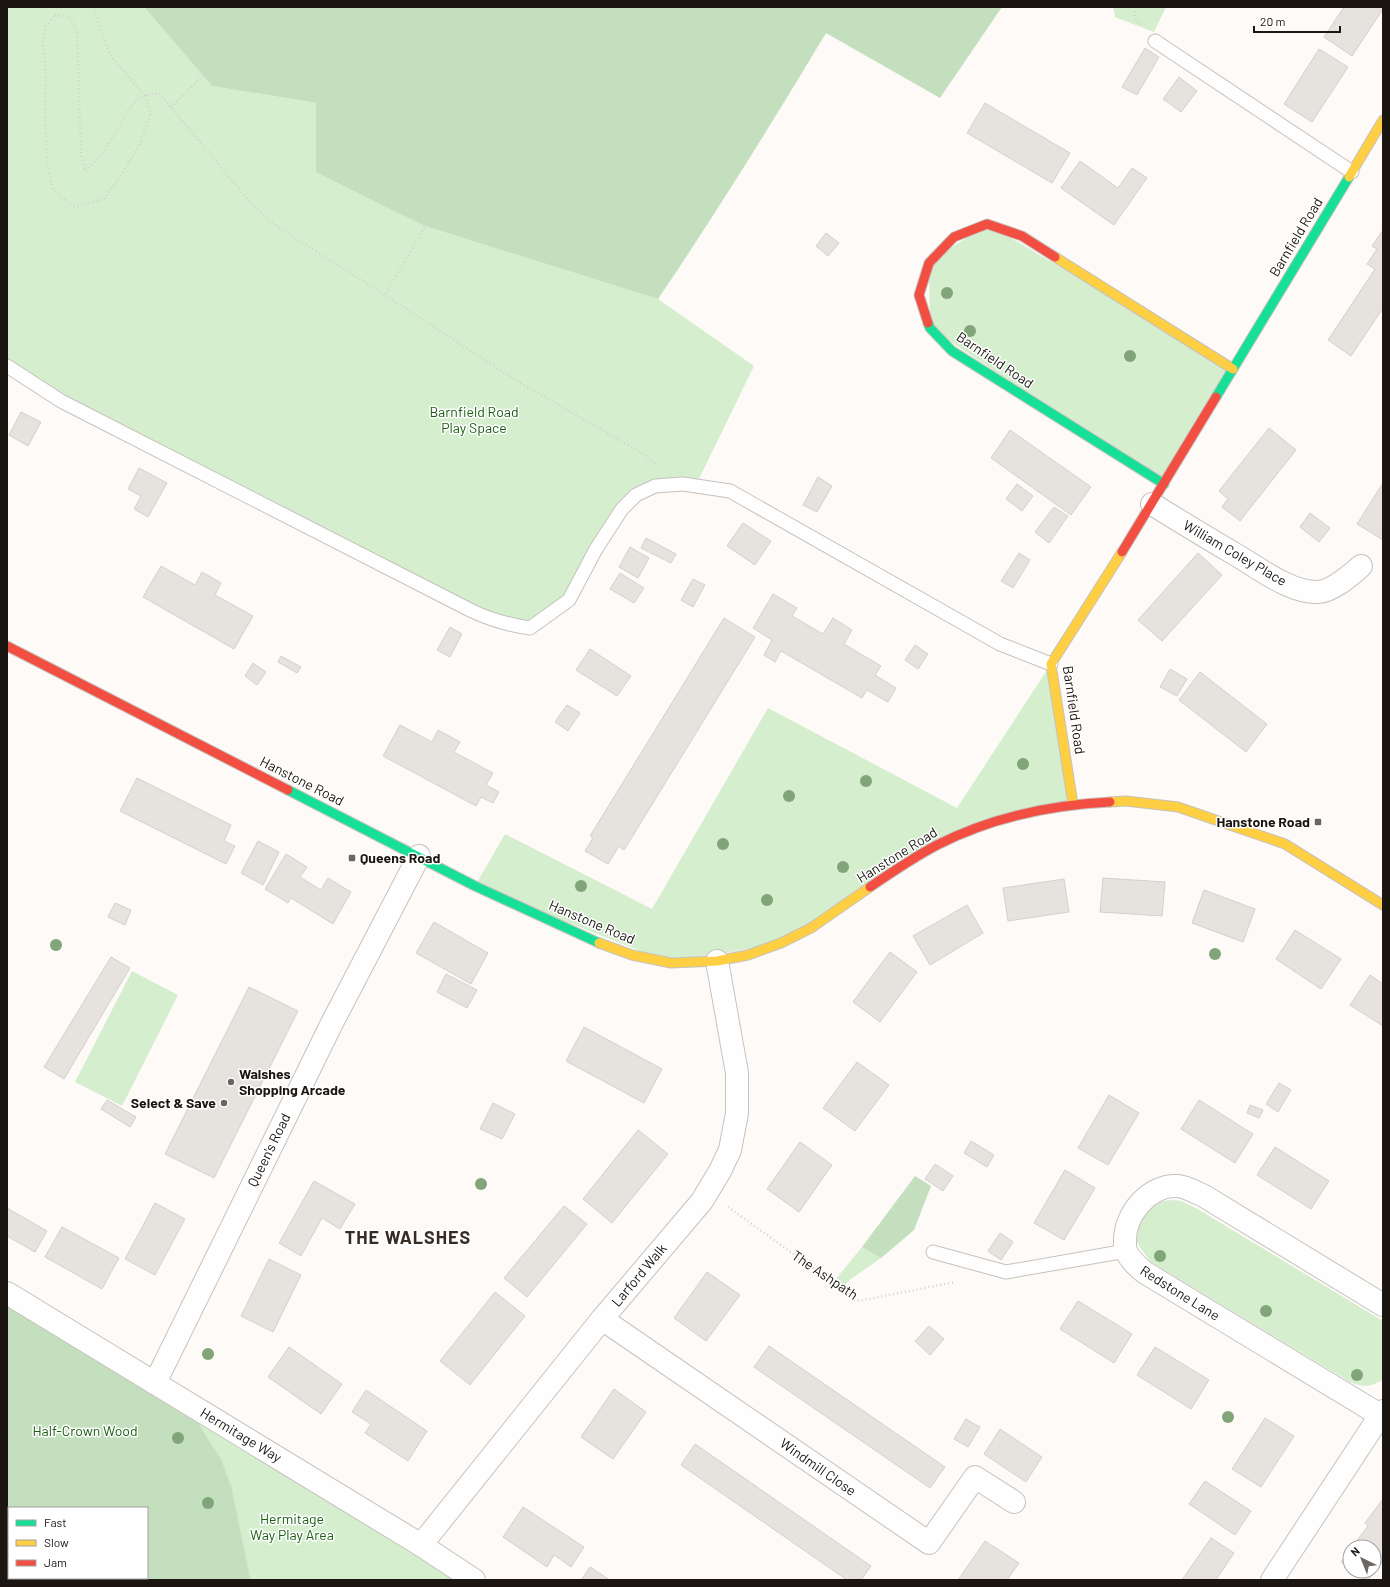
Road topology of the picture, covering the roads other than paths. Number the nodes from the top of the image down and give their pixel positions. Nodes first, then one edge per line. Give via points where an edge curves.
1 (1154, 41) dead end
2 (1383, 120) edge
3 (1352, 172) junction
4 (7, 366) edge
5 (1233, 369) junction
6 (1164, 484) junction
7 (1152, 504) junction
8 (1362, 566) dead end
9 (7, 646) edge
10 (1051, 664) junction
11 (1073, 804) junction
12 (420, 856) junction
13 (1383, 905) edge
14 (717, 961) junction
15 (1126, 1251) junction
16 (933, 1252) dead end
17 (7, 1293) edge
18 (1383, 1306) edge
19 (602, 1319) junction
20 (155, 1383) junction
21 (1382, 1413) edge
22 (1014, 1502) dead end
23 (421, 1545) junction
24 (474, 1580) edge
25 (1272, 1580) edge

1 - 3 lane
2 - 3 street, Barnfield Road
3 - 5 street, Barnfield Road
4 - 10 lane via 61,401 472,611 506,624 530,628 569,600 596,549 622,509 636,495 655,486 683,484 730,492 1000,644
5 - 6 street, Barnfield Road
5 - 6 street, Barnfield Road via 1022,236 987,224 954,237 929,263 919,295 930,328 952,351
6 - 7 street, Barnfield Road
7 - 8 street, William Coley Place via 1296,588 1319,592 1341,583
7 - 10 street, Barnfield Road
9 - 12 street, Hanstone Road
10 - 11 street, Barnfield Road
11 - 13 street, Hanstone Road via 1126,801 1178,807 1286,844
11 - 14 street, Hanstone Road via 1020,814 972,829 902,865 811,928 748,955
12 - 14 street, Hanstone Road via 476,886 594,941 632,955 670,963
12 - 20 street, Queen's Road via 332,1023
14 - 19 street, Larford Walk via 737,1073 737,1114 730,1150 708,1193
15 - 16 lane via 1006,1272
15 - 18 street via 1125,1234 1130,1216 1139,1203 1152,1193 1178,1186 1204,1196
15 - 21 street, Redstone Lane via 1134,1263 1160,1283
17 - 20 street, Hermitage Way
19 - 22 street, Windmill Close via 929,1543 975,1477
19 - 23 street, Larford Walk
20 - 23 street, Hermitage Way
21 - 25 street, Redstone Lane
23 - 24 street, Hermitage Way

